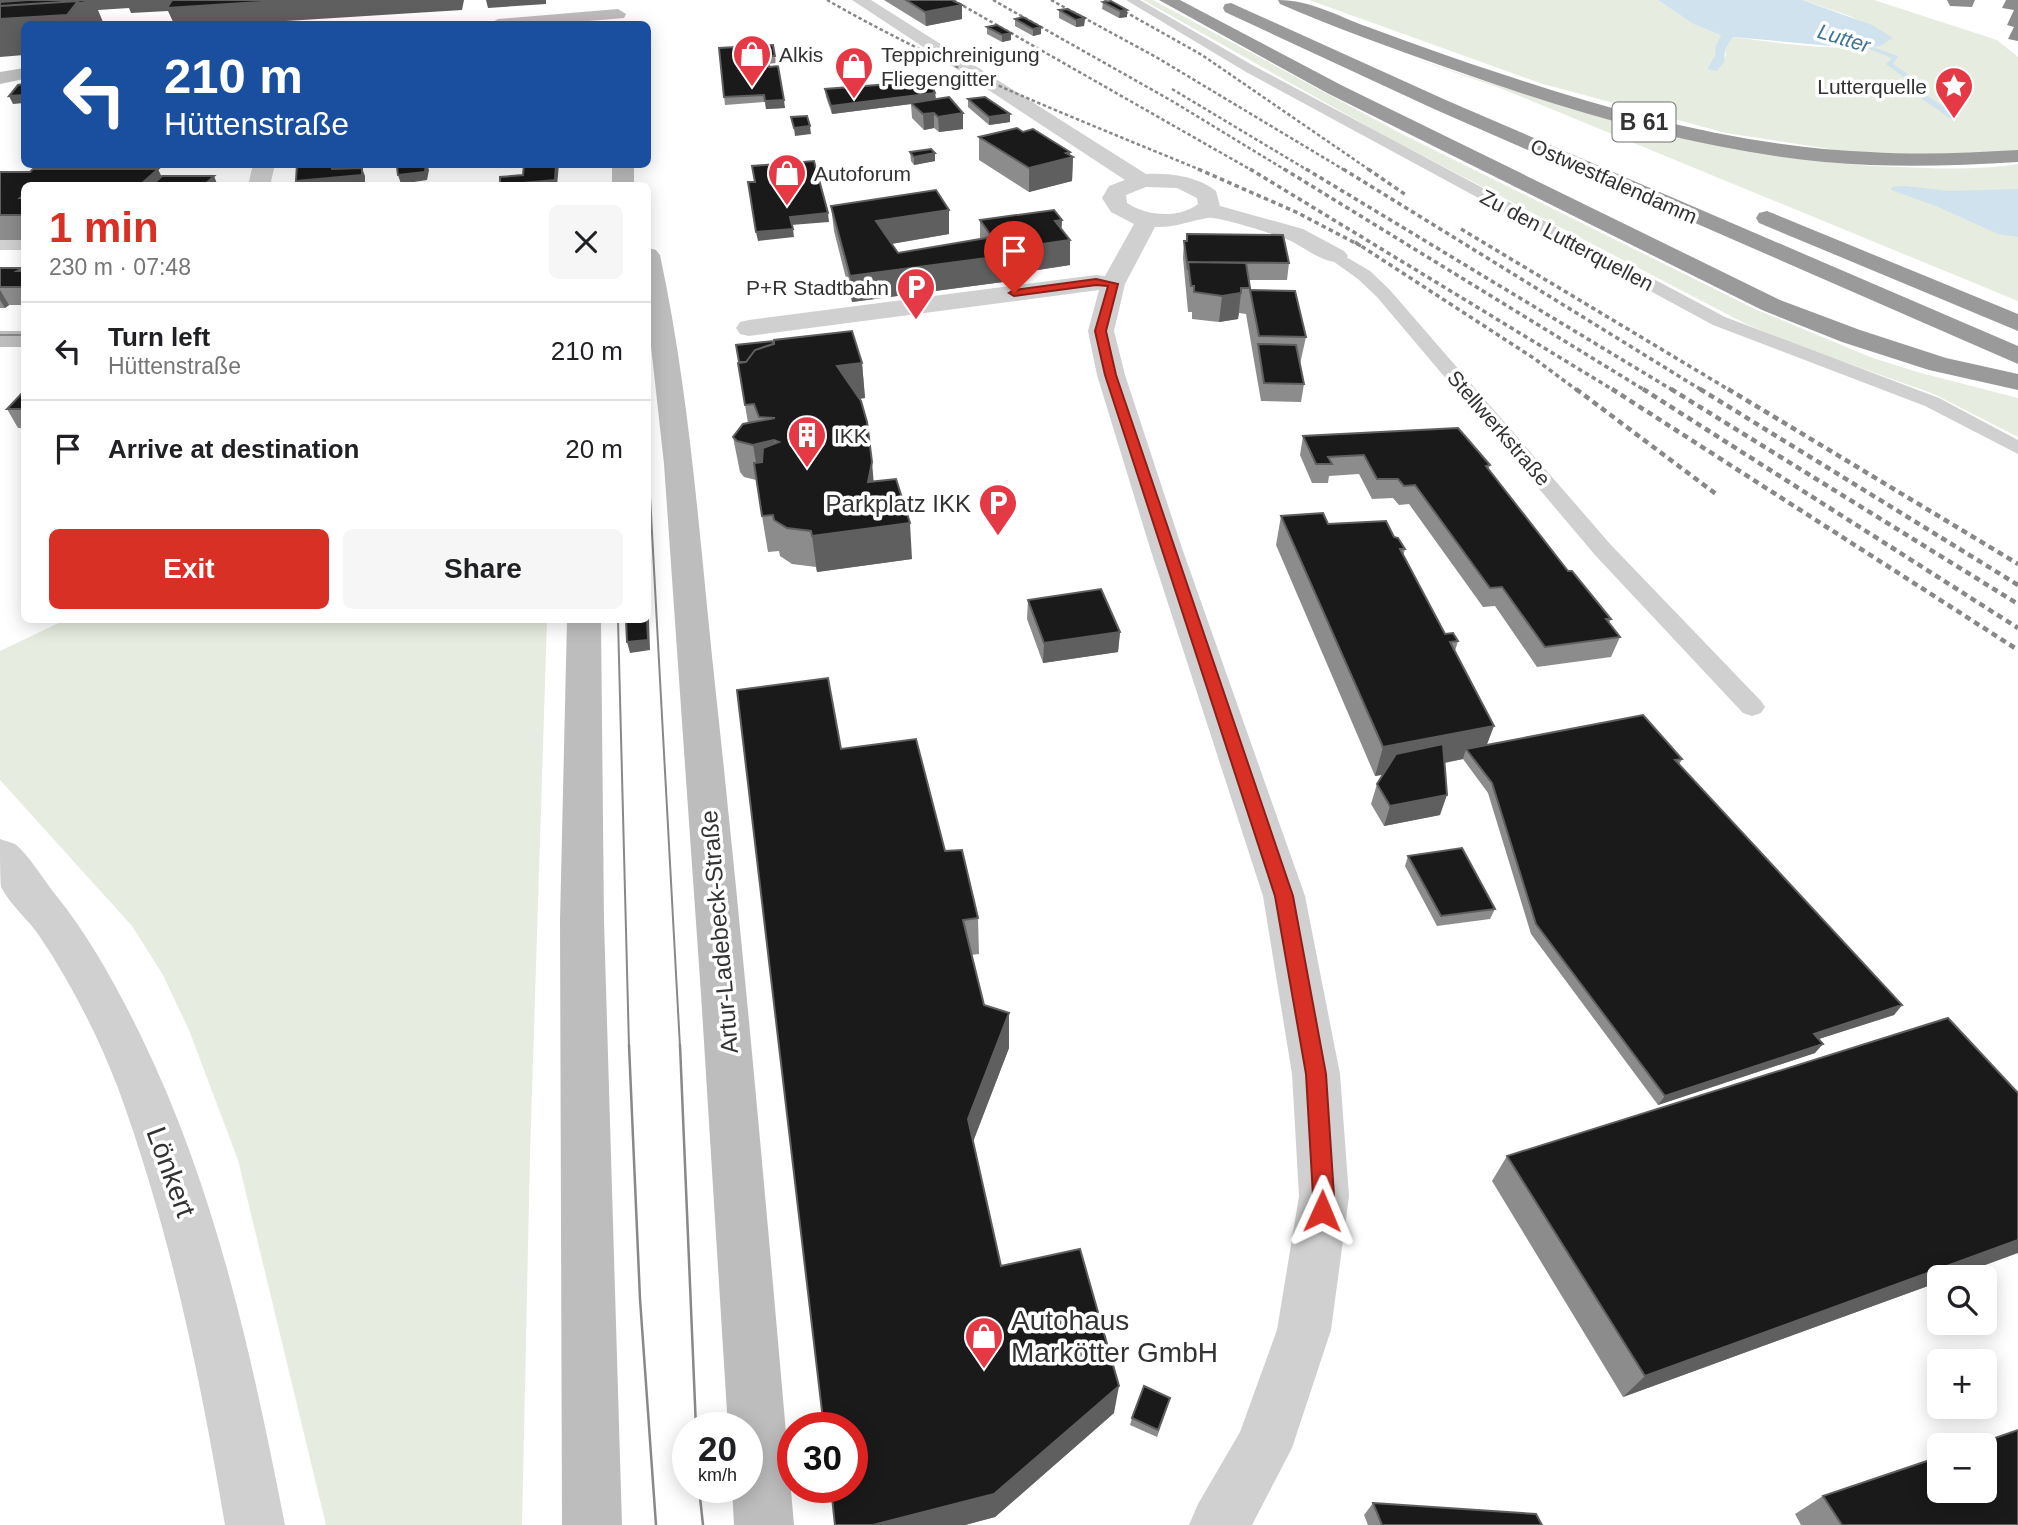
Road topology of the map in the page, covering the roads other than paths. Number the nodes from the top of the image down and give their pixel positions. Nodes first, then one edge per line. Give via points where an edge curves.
1 (860, 0) edge
2 (1132, 0) edge
3 (1167, 0) edge
4 (1213, 0) edge
5 (1260, 0) edge
6 (1286, 0) edge
7 (618, 13) edge
8 (531, 21) edge
9 (21, 74) edge
10 (0, 78) edge
11 (1447, 83) dead end
12 (2018, 156) edge
13 (1142, 181) junction
14 (1206, 209) junction
15 (1751, 212) dead end
16 (1148, 219) junction
17 (0, 245) edge
18 (21, 245) edge
19 (1336, 256) joint
20 (1113, 284) junction
21 (651, 292) edge
22 (2018, 323) edge
23 (750, 328) dead end
24 (0, 339) edge
25 (21, 339) edge
26 (655, 339) edge
27 (2018, 356) edge
28 (2018, 382) edge
29 (2018, 448) edge
30 (584, 623) edge
31 (1752, 707) dead end
32 (0, 855) edge
33 (255, 1525) edge
34 (592, 1525) edge
35 (764, 1525) edge
36 (1219, 1525) edge

1 - 13 street
2 - 29 lane, Zu den Lutterquellen via 1261,75 1719,321 1932,402
3 - 28 highway via 1336,90 1771,305 1877,344
4 - 27 highway, Ostwestfalendamm / B 61 via 1453,110
5 - 11 highway
6 - 12 highway, B 61 via 1548,96 1675,130 1863,160 1970,161
7 - 8 street
9 - 10 street
13 - 14 street via 1193,186 1208,196
13 - 16 street via 1121,188 1113,201 1122,211
14 - 16 street via 1183,219
14 - 19 street, Stellwerkstraße via 1295,234
15 - 22 highway
16 - 20 street
17 - 18 lane
19 - 31 lane, Stellwerkstraße via 1383,293 1604,550
20 - 23 street via 1096,282
20 - 36 street via 1101,331 1111,375 1284,896 1316,1074 1324,1196 1304,1330 1263,1448
21 - 26 street, Artur-Ladebeck-Straße
24 - 25 street
26 - 35 street, Artur-Ladebeck-Straße via 673,418 717,898
30 - 34 street via 582,921
32 - 33 street, Lönkert via 75,957 135,1072 190,1221

